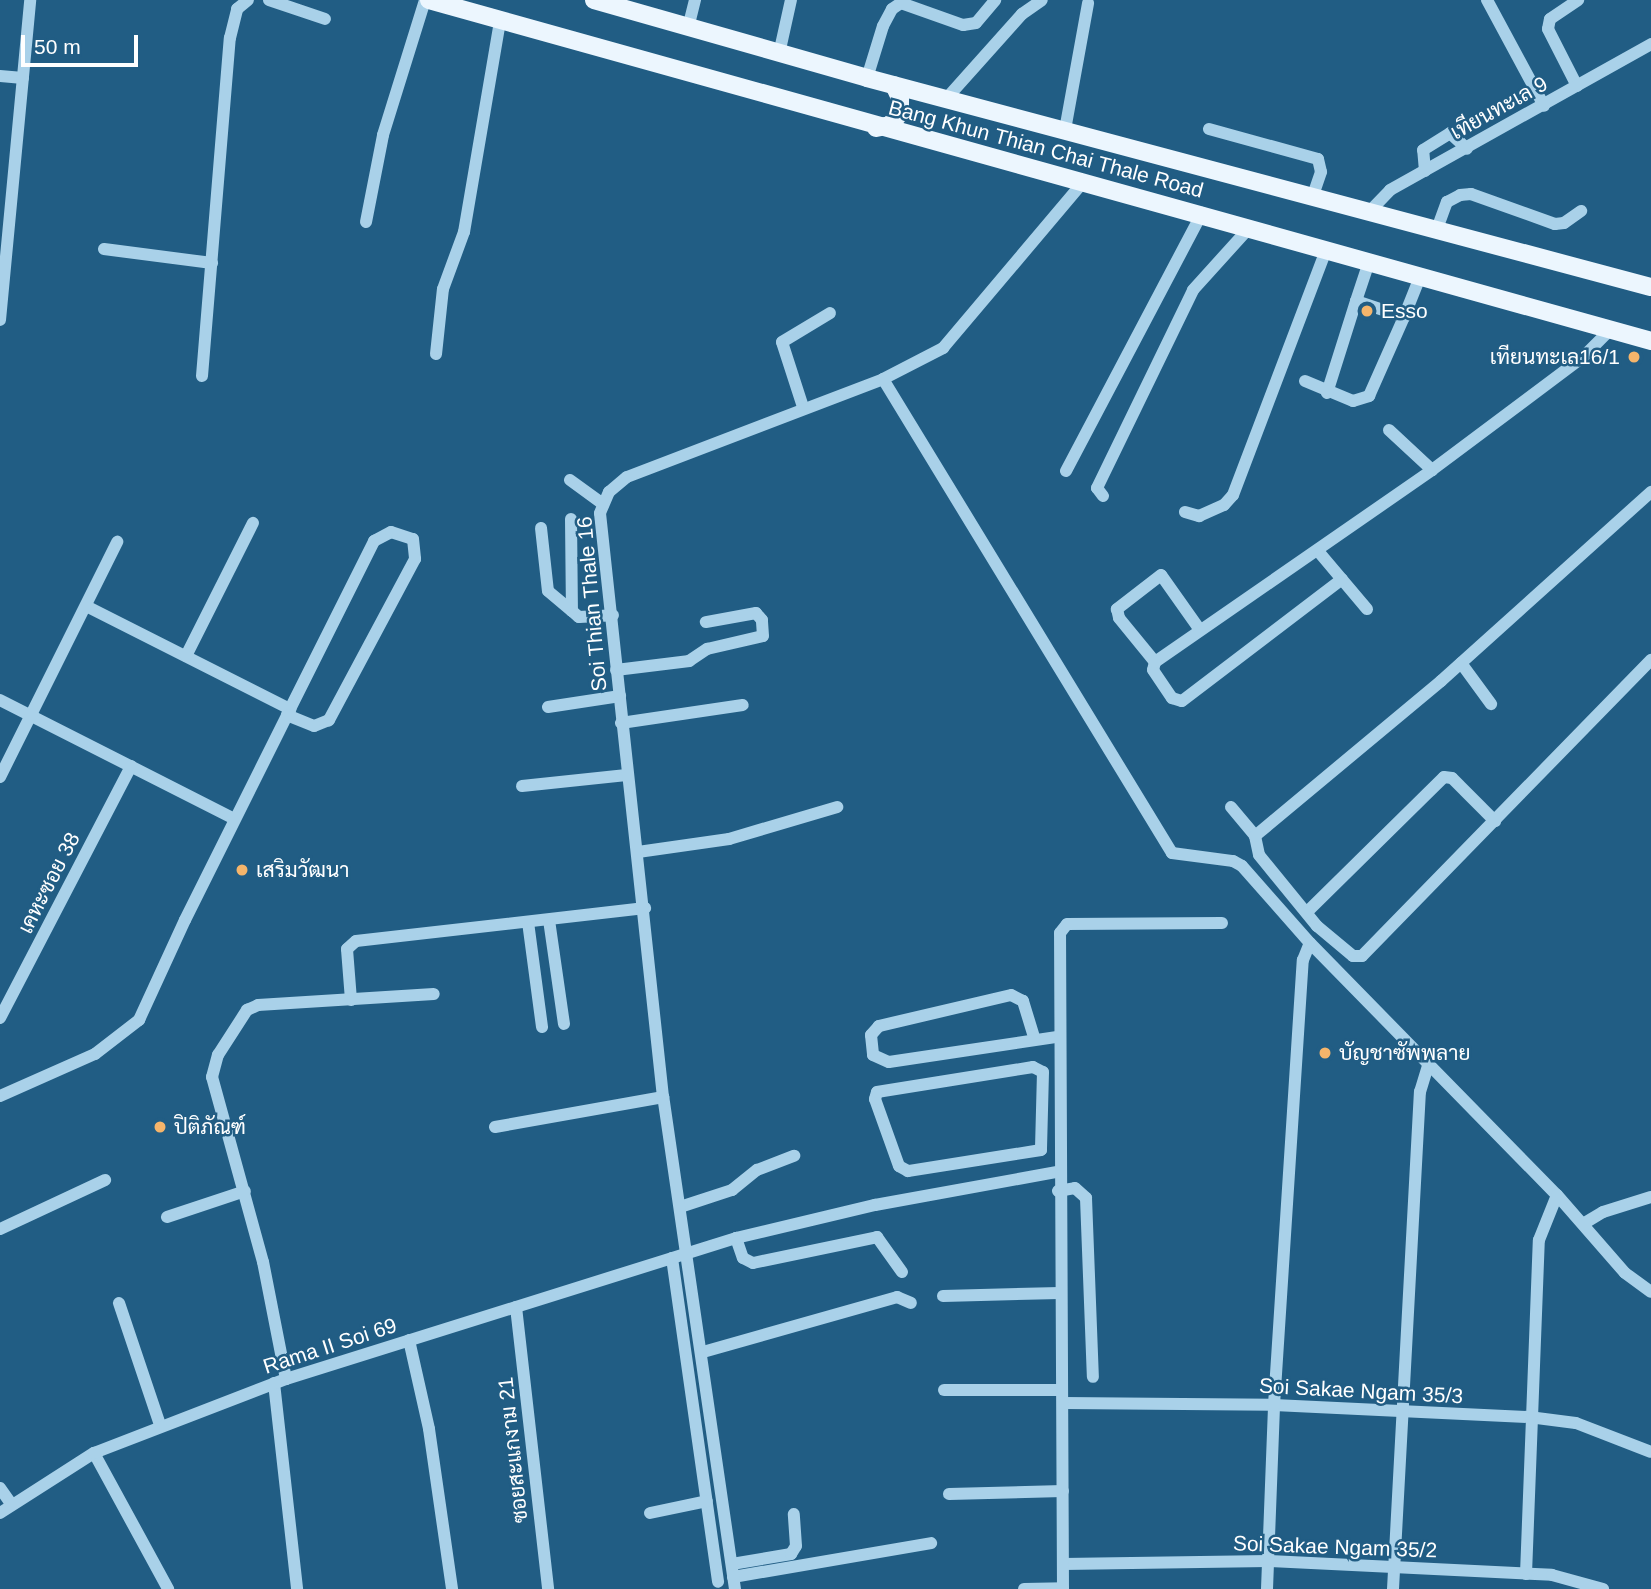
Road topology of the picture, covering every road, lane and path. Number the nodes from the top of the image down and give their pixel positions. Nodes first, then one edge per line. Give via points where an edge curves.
1 (30, 0) edge
2 (246, 0) edge
3 (269, 0) edge
4 (427, 0) edge
5 (594, 0) edge
6 (695, 0) edge
7 (791, 0) edge
8 (995, 0) edge
9 (1042, 0) edge
10 (1487, 0) edge
11 (1578, 0) edge
12 (1088, 3) dead end
13 (620, 4) edge
14 (325, 19) dead end
15 (500, 22) junction
16 (688, 28) junction
17 (1651, 44) edge
18 (779, 54) junction
19 (0, 76) edge
20 (23, 78) junction
21 (867, 78) junction
22 (894, 85) junction
23 (1577, 86) junction
24 (946, 99) junction
25 (1544, 106) junction
26 (876, 128) junction
27 (1209, 129) dead end
28 (1065, 130) junction
29 (1466, 149) junction
30 (1425, 171) junction
31 (1084, 181) junction
32 (1313, 195) junction
33 (1370, 211) junction
34 (1581, 211) dead end
35 (1202, 213) junction
36 (366, 222) dead end
37 (1250, 227) junction
38 (1437, 229) junction
39 (104, 249) dead end
40 (1326, 250) junction
41 (1368, 262) junction
42 (212, 263) junction
43 (1420, 277) junction
44 (1651, 287) edge
45 (1356, 301) junction
46 (830, 313) dead end
47 (1404, 317) junction
48 (0, 320) edge
49 (1610, 330) junction
50 (1651, 341) edge
51 (436, 354) dead end
52 (202, 376) dead end
53 (883, 379) junction
54 (1305, 381) dead end
55 (1327, 393) junction
56 (803, 407) junction
57 (1389, 430) dead end
58 (1433, 470) junction
59 (1066, 471) dead end
60 (570, 480) dead end
61 (1651, 492) edge
62 (1103, 496) dead end
63 (603, 504) junction
64 (1185, 512) dead end
65 (571, 519) dead end
66 (253, 523) dead end
67 (541, 528) dead end
68 (117, 542) dead end
69 (1318, 551) junction
70 (1342, 579) junction
71 (86, 606) junction
72 (1367, 609) dead end
73 (572, 611) junction
74 (613, 615) junction
75 (706, 622) dead end
76 (1200, 630) junction
77 (186, 656) junction
78 (1651, 660) edge
79 (1155, 662) junction
80 (1461, 663) junction
81 (616, 670) junction
82 (620, 695) junction
83 (0, 700) edge
84 (1492, 704) dead end
85 (743, 705) dead end
86 (548, 707) dead end
87 (288, 712) junction
88 (33, 716) junction
89 (621, 723) junction
90 (131, 766) junction
91 (626, 775) junction
92 (0, 777) edge
93 (522, 786) dead end
94 (837, 807) dead end
95 (1231, 807) dead end
96 (235, 819) junction
97 (1495, 821) junction
98 (1255, 836) junction
99 (638, 852) junction
100 (645, 908) junction
101 (1307, 912) junction
102 (549, 920) junction
103 (528, 922) junction
104 (1222, 922) dead end
105 (1310, 943) junction
106 (434, 994) dead end
107 (351, 1000) junction
108 (0, 1018) edge
109 (564, 1024) dead end
110 (542, 1027) dead end
111 (1034, 1037) junction
112 (1057, 1037) junction
113 (1429, 1063) junction
114 (0, 1096) edge
115 (663, 1097) junction
116 (495, 1127) dead end
117 (794, 1156) dead end
118 (1000, 1157) junction
119 (1057, 1172) junction
120 (106, 1180) dead end
121 (1004, 1180) junction
122 (245, 1191) junction
123 (1058, 1191) junction
124 (1557, 1195) junction
125 (1651, 1197) edge
126 (680, 1207) junction
127 (167, 1217) dead end
128 (1583, 1224) junction
129 (0, 1229) edge
130 (736, 1238) junction
131 (687, 1252) junction
132 (672, 1258) junction
133 (902, 1272) dead end
134 (1651, 1292) edge
135 (1060, 1293) junction
136 (943, 1296) dead end
137 (119, 1303) dead end
138 (911, 1303) dead end
139 (516, 1307) junction
140 (409, 1340) junction
141 (703, 1352) junction
142 (1093, 1377) dead end
143 (280, 1381) junction
144 (944, 1390) dead end
145 (1062, 1396) junction
146 (1274, 1405) junction
147 (1401, 1412) junction
148 (1529, 1417) junction
149 (160, 1425) junction
150 (1651, 1452) edge
151 (94, 1453) junction
152 (0, 1488) edge
153 (1063, 1491) junction
154 (949, 1494) dead end
155 (707, 1501) junction
156 (11, 1504) junction
157 (0, 1513) edge
158 (650, 1513) dead end
159 (794, 1514) dead end
160 (931, 1542) dead end
161 (1269, 1561) junction
162 (1063, 1564) junction
163 (1394, 1568) junction
164 (1526, 1574) junction
165 (733, 1577) edge
166 (718, 1581) dead end
167 (1063, 1588) edge
168 (168, 1589) edge
169 (297, 1589) edge
170 (452, 1589) edge
171 (548, 1589) edge
172 (1024, 1589) edge
173 (1267, 1589) edge
174 (1393, 1589) edge
175 (1604, 1589) edge

1 - 20 street
2 - 42 street via 237,9 230,38
3 - 14 street
4 - 15 main road, Bang Khun Thian Chai Thale Road
4 - 36 street via 383,135
5 - 13 main road, Bang Khun Thian Chai Thale Road
6 - 16 street
7 - 18 street
8 - 21 street via 975,23 963,25 901,3 883,26
9 - 24 street via 1022,14
10 - 25 street
11 - 23 street via 1550,19 1548,29
12 - 28 street
13 - 16 main road, Bang Khun Thian Chai Thale Road
15 - 26 main road, Bang Khun Thian Chai Thale Road
15 - 51 street via 464,232 443,289
16 - 18 main road, Bang Khun Thian Chai Thale Road
17 - 23 street, เทียนทะเล 9
18 - 21 main road, Bang Khun Thian Chai Thale Road
19 - 20 street
20 - 48 street
21 - 22 main road, Bang Khun Thian Chai Thale Road
22 - 24 main road, Bang Khun Thian Chai Thale Road
22 - 26 main road via 901,97 900,113 890,125
23 - 25 street, เทียนทะเล 9
24 - 28 main road, Bang Khun Thian Chai Thale Road
25 - 29 street, เทียนทะเล 9
26 - 31 main road, Bang Khun Thian Chai Thale Road
27 - 32 street via 1318,159 1321,172
28 - 32 main road, Bang Khun Thian Chai Thale Road
29 - 30 street, เทียนทะเล 9
29 - 30 street via 1450,133 1423,150
30 - 33 street, เทียนทะเล 9 via 1391,190
31 - 35 main road, Bang Khun Thian Chai Thale Road
31 - 53 street, Soi Thian Thale 16 via 953,339
32 - 33 main road, Bang Khun Thian Chai Thale Road
33 - 38 main road, Bang Khun Thian Chai Thale Road
34 - 38 street via 1555,225 1471,194 1460,195 1447,202
35 - 37 main road, Bang Khun Thian Chai Thale Road
35 - 59 street
37 - 40 main road, Bang Khun Thian Chai Thale Road
37 - 62 street via 1193,290 1097,488
38 - 44 main road, Bang Khun Thian Chai Thale Road
39 - 42 street
40 - 41 main road, Bang Khun Thian Chai Thale Road
40 - 64 street via 1233,495 1224,505 1199,516
41 - 43 main road, Bang Khun Thian Chai Thale Road
41 - 45 street
42 - 52 street
43 - 47 street
43 - 49 main road, Bang Khun Thian Chai Thale Road
45 - 47 street
45 - 55 street
46 - 56 street via 782,342
47 - 55 street via 1369,397 1353,401
49 - 50 main road, Bang Khun Thian Chai Thale Road
49 - 58 street via 1583,357
53 - 56 street, Soi Thian Thale 16
53 - 105 street via 1172,853 1242,866
54 - 55 street
56 - 63 street, Soi Thian Thale 16 via 627,477
57 - 58 street
58 - 69 street
60 - 63 street
61 - 80 street
63 - 74 street, Soi Thian Thale 16
65 - 73 street
66 - 77 street
67 - 73 street via 548,591
68 - 71 street
69 - 70 street
69 - 76 street
70 - 72 street
70 - 79 street via 1182,701 1172,698 1153,670
71 - 77 street
71 - 88 street
73 - 74 street via 579,617
74 - 81 street, Soi Thian Thale 16
75 - 81 street via 756,613 762,620 763,636 707,649 689,661
76 - 79 street
76 - 79 street via 1164,576 1148,584 1120,604 1117,614
77 - 87 street
78 - 97 street
80 - 84 street
80 - 98 street
81 - 82 street, Soi Thian Thale 16
82 - 86 street
82 - 89 street, Soi Thian Thale 16
83 - 88 street
85 - 89 street
87 - 87 street via 314,726 329,720 415,559 413,540 391,532 374,541
87 - 96 street
88 - 90 street
88 - 92 street
89 - 91 street, Soi Thian Thale 16
90 - 96 street
90 - 108 street, เคหะซอย 38
91 - 93 street
91 - 99 street, Soi Thian Thale 16
94 - 99 street via 729,839
95 - 98 street
96 - 114 street via 139,1020 129,1032 96,1054
97 - 101 street via 1452,778 1444,777
97 - 101 street via 1362,956 1353,956
98 - 101 street via 1259,855
99 - 100 street, Soi Thian Thale 16
100 - 102 street
100 - 115 street, Soi Thian Thale 16
102 - 103 street
102 - 109 street
103 - 107 street via 356,941 347,949
103 - 110 street
104 - 112 street via 1062,925
105 - 113 street
105 - 146 street via 1303,960
106 - 107 street
107 - 122 street via 258,1005 247,1010 218,1055 212,1077
111 - 111 street via 1023,1001 1012,995 879,1026 871,1035 873,1055 888,1062
111 - 112 street
112 - 119 street
113 - 124 street
113 - 147 street via 1420,1091
115 - 116 street
115 - 126 street, Soi Thian Thale 16
117 - 126 street via 757,1170 732,1190
118 - 118 street via 1043,1147 1043,1072 1037,1067 877,1092 876,1103 904,1170
118 - 121 street
119 - 121 street, Rama II Soi 69
119 - 123 street
120 - 129 street
121 - 130 street, Rama II Soi 69
122 - 127 street
122 - 143 street
123 - 135 street
123 - 142 street via 1075,1188 1086,1198
124 - 128 street
124 - 148 street via 1539,1240
125 - 128 street via 1603,1212
126 - 131 street, Soi Thian Thale 16
128 - 134 street via 1625,1273
130 - 131 street, Rama II Soi 69
130 - 133 street via 743,1258 753,1264 877,1237
131 - 132 street, Rama II Soi 69
131 - 141 street, Soi Thian Thale 16
132 - 139 street, Rama II Soi 69
132 - 155 street
135 - 136 street
135 - 145 street
137 - 149 street
138 - 141 street via 897,1297
139 - 140 street, Rama II Soi 69
139 - 171 street, ซอยสะแกงาม 21
140 - 143 street, Rama II Soi 69
140 - 170 street via 429,1429
141 - 165 street, Soi Thian Thale 16
143 - 149 street, Rama II Soi 69
143 - 169 street
144 - 145 street, Soi Sakae Ngam 35/3
145 - 146 street, Soi Sakae Ngam 35/3
145 - 153 street
146 - 147 street, Soi Sakae Ngam 35/3
146 - 161 street
147 - 148 street, Soi Sakae Ngam 35/3
147 - 163 street
148 - 150 street, Soi Sakae Ngam 35/3 via 1576,1423
148 - 164 street
149 - 151 street, Rama II Soi 69
151 - 156 street, Rama II Soi 69
151 - 168 street
152 - 156 street
153 - 154 street
153 - 162 street
155 - 158 street
155 - 166 street
156 - 157 street, Rama II Soi 69
159 - 165 street via 796,1546 791,1554
160 - 165 street
161 - 162 street, Soi Sakae Ngam 35/2
161 - 163 street, Soi Sakae Ngam 35/2
161 - 173 street
162 - 167 street
163 - 164 street, Soi Sakae Ngam 35/2
163 - 174 street
164 - 175 street, Soi Sakae Ngam 35/2 via 1583,1580
167 - 172 street

